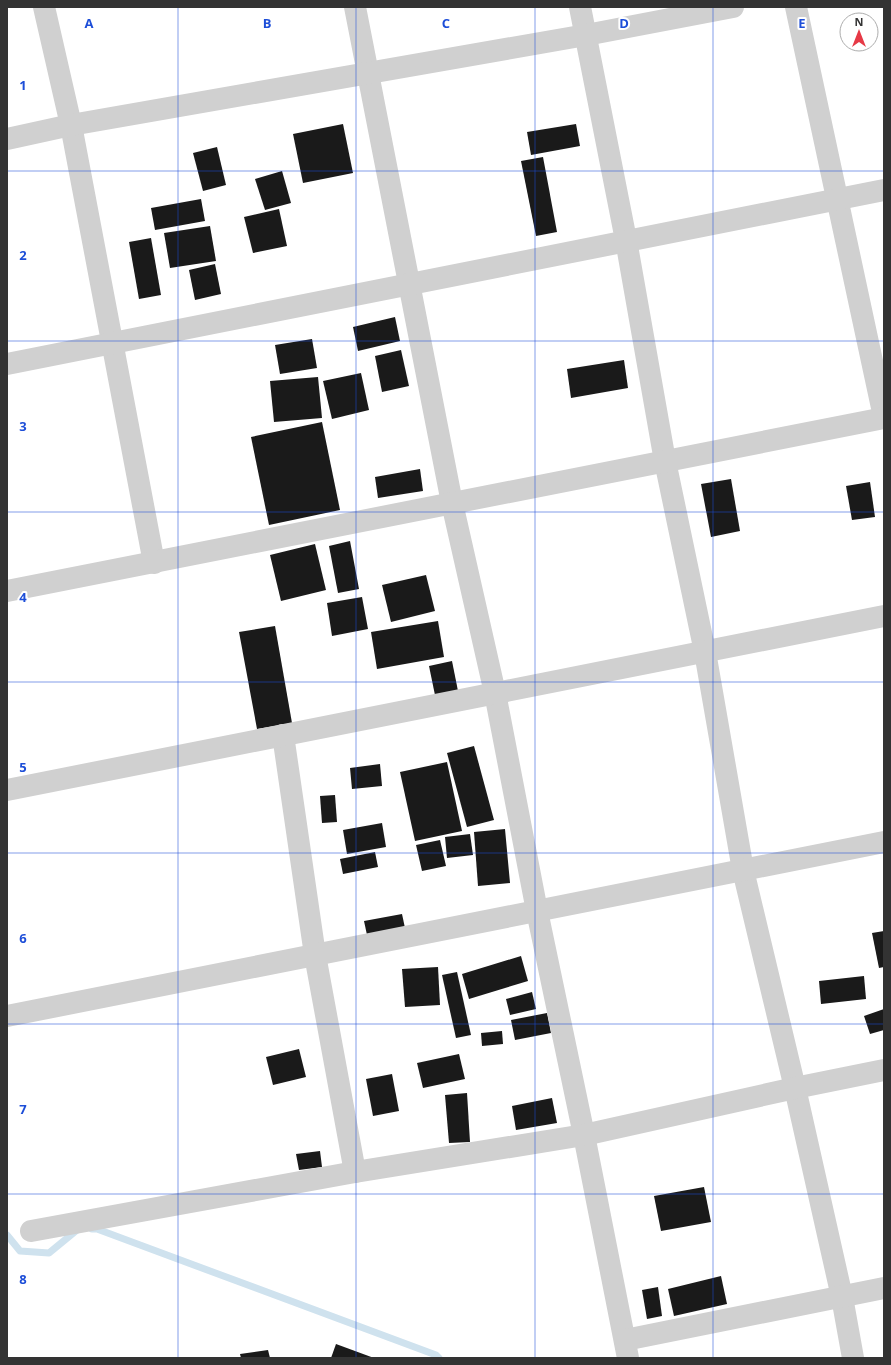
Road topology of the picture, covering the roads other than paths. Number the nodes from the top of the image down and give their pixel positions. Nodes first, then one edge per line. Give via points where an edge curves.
1 (44, 7) edge
2 (355, 7) edge
3 (580, 7) edge
4 (733, 7) edge
5 (796, 7) edge
6 (586, 35) junction
7 (368, 73) junction
8 (71, 125) junction
9 (7, 139) edge
10 (884, 190) edge
11 (837, 198) junction
12 (626, 240) junction
13 (410, 284) junction
14 (112, 343) junction
15 (7, 364) edge
16 (884, 418) edge
17 (665, 461) junction
18 (452, 503) junction
19 (154, 563) junction
20 (7, 591) edge
21 (884, 616) edge
22 (704, 652) junction
23 (495, 694) junction
24 (283, 735) junction
25 (7, 790) edge
26 (884, 842) edge
27 (743, 870) junction
28 (537, 911) junction
29 (315, 955) junction
30 (7, 1016) edge
31 (884, 1070) edge
32 (795, 1088) junction
33 (584, 1135) junction
34 (355, 1172) junction
35 (31, 1232) dead end
36 (884, 1288) edge
37 (842, 1297) junction
38 (626, 1349) edge
39 (853, 1358) edge

1 - 8 street
2 - 7 street
3 - 6 street
4 - 6 street
5 - 11 street
6 - 7 street
6 - 12 street
7 - 8 street
7 - 13 street
8 - 9 street
8 - 14 street
10 - 11 street
11 - 12 street
11 - 16 street
12 - 13 street
12 - 17 street
13 - 14 street
13 - 18 street
14 - 15 street
14 - 19 street
16 - 17 street
17 - 18 street
17 - 22 street
18 - 19 street
18 - 23 street
19 - 20 street
21 - 22 street
22 - 23 street
22 - 27 street
23 - 24 street
23 - 28 street
24 - 25 street
24 - 29 street
26 - 27 street
27 - 28 street
27 - 32 street
28 - 29 street
28 - 33 street
29 - 30 street
29 - 34 street
31 - 32 street
32 - 33 street
32 - 37 street
33 - 34 street
33 - 38 street
34 - 35 street
36 - 37 street
37 - 38 street
37 - 39 street

